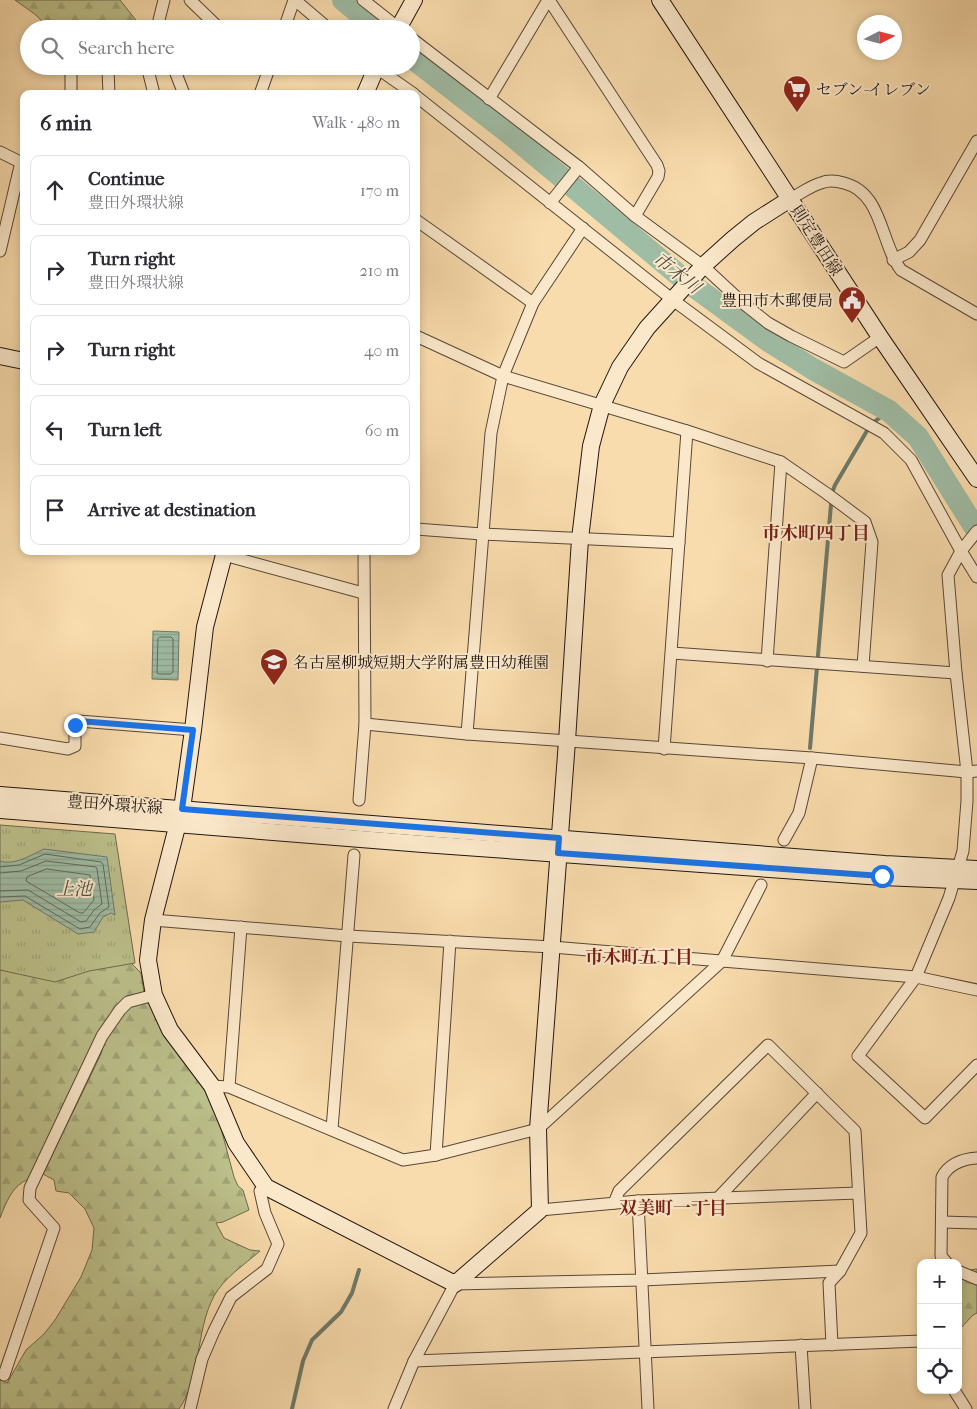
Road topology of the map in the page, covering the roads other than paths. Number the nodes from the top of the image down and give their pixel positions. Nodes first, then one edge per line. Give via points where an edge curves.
1 (164, 0) edge
2 (190, 0) edge
3 (295, 0) edge
4 (363, 0) edge
5 (414, 0) edge
6 (548, 0) edge
7 (660, 0) edge
8 (159, 20) edge
9 (211, 20) edge
10 (287, 20) edge
11 (318, 20) edge
12 (388, 20) edge
13 (406, 20) edge
14 (420, 45) edge
15 (71, 75) dead end
16 (108, 75) edge
17 (149, 75) edge
18 (177, 75) edge
19 (264, 75) edge
20 (373, 75) edge
21 (387, 75) edge
22 (71, 90) edge
23 (109, 90) edge
24 (153, 90) edge
25 (182, 90) edge
26 (261, 90) edge
27 (367, 90) edge
28 (408, 90) edge
29 (420, 99) edge
30 (489, 99) junction
31 (977, 141) edge
32 (0, 152) edge
33 (20, 162) edge
34 (579, 168) junction
35 (20, 171) edge
36 (790, 199) junction
37 (550, 203) junction
38 (635, 216) junction
39 (420, 223) edge
40 (583, 228) junction
41 (0, 251) edge
42 (893, 260) junction
43 (703, 266) junction
44 (673, 300) junction
45 (533, 303) junction
46 (977, 314) edge
47 (880, 336) junction
48 (420, 338) edge
49 (0, 356) edge
50 (20, 360) edge
51 (503, 376) junction
52 (602, 405) junction
53 (687, 431) junction
54 (781, 462) junction
55 (977, 479) edge
56 (420, 529) edge
57 (977, 531) edge
58 (482, 534) junction
59 (580, 539) junction
60 (679, 543) junction
61 (961, 551) junction
62 (224, 555) edge
63 (231, 555) edge
64 (364, 555) edge
65 (977, 576) edge
66 (363, 593) junction
67 (672, 652) junction
68 (767, 660) junction
69 (863, 666) junction
70 (956, 673) junction
71 (365, 724) junction
72 (193, 730) junction
73 (468, 734) junction
74 (0, 738) edge
75 (567, 741) junction
76 (664, 748) junction
77 (812, 758) junction
78 (972, 771) edge
79 (0, 795) edge
80 (359, 800) dead end
81 (0, 810) edge
82 (180, 816) junction
83 (784, 840) dead end
84 (559, 846) junction
85 (354, 855) dead end
86 (977, 868) edge
87 (956, 874) junction
88 (977, 882) edge
89 (761, 884) dead end
90 (154, 920) junction
91 (241, 927) junction
92 (348, 936) junction
93 (450, 941) junction
94 (552, 948) junction
95 (722, 961) junction
96 (916, 976) junction
97 (977, 990) edge
98 (154, 995) junction
99 (977, 1065) edge
100 (212, 1086) junction
101 (229, 1087) junction
102 (817, 1093) junction
103 (332, 1129) junction
104 (538, 1129) junction
105 (436, 1155) junction
106 (977, 1158) edge
107 (266, 1187) junction
108 (858, 1193) junction
109 (719, 1197) junction
110 (638, 1201) junction
111 (614, 1203) junction
112 (540, 1210) junction
113 (942, 1222) junction
114 (977, 1223) edge
115 (944, 1259) edge
116 (840, 1271) junction
117 (962, 1273) edge
118 (977, 1279) edge
119 (642, 1280) junction
120 (454, 1284) junction
121 (917, 1341) edge
122 (801, 1345) junction
123 (832, 1345) junction
124 (645, 1353) junction
125 (414, 1361) junction
126 (4, 1374) dead end
127 (957, 1394) edge
128 (190, 1409) edge
129 (394, 1409) edge
130 (648, 1409) edge
131 (805, 1409) edge
132 (966, 1409) edge

1 - 8 street
2 - 9 street
3 - 10 street
3 - 11 street
4 - 12 street
5 - 13 street
6 - 30 street
6 - 38 street via 657,165 658,177
7 - 36 street, 則定豊田線
14 - 30 street
15 - 22 street
16 - 23 street
17 - 24 street
18 - 25 street
19 - 26 street
20 - 27 street
21 - 28 street
29 - 37 street
30 - 34 street
31 - 42 street via 920,240 909,252
32 - 33 street
34 - 37 street
34 - 38 street
35 - 41 street
36 - 42 street via 824,182 855,187 871,203
36 - 43 street via 754,222
36 - 47 street, 則定豊田線
37 - 40 street
38 - 43 street
39 - 45 street
40 - 44 street
40 - 45 street
42 - 46 street via 910,276
43 - 44 street
43 - 47 street via 768,322 844,362
44 - 52 street via 628,355
44 - 61 street via 758,363 884,433 911,460
45 - 51 street
47 - 55 street, 則定豊田線
48 - 51 street
49 - 50 street
51 - 52 street
51 - 58 street via 491,433
52 - 53 street
52 - 59 street via 591,446
53 - 54 street
53 - 60 street
54 - 68 street
54 - 69 street via 865,522 872,542
56 - 58 street
57 - 61 street
58 - 59 street
58 - 73 street
59 - 60 street
59 - 75 street
60 - 67 street
61 - 65 street
61 - 70 street via 948,575
62 - 72 street via 206,627
63 - 66 street
64 - 66 street
66 - 71 street
67 - 68 street
67 - 76 street
68 - 69 street
69 - 70 street
70 - 78 street
71 - 73 street
71 - 80 street
72 - 74 street via 79,721 75,725 75,746 68,749
72 - 82 street
73 - 75 street
75 - 76 street
75 - 84 street
76 - 77 street
77 - 78 street
77 - 83 street via 799,812
78 - 87 street
79 - 82 street, 豊田外環状線
81 - 82 street, 豊田外環状線
82 - 84 street, 豊田外環状線
82 - 90 street
84 - 87 street, 豊田外環状線
84 - 94 street
85 - 92 street
86 - 87 street, 豊田外環状線
87 - 88 street, 豊田外環状線
87 - 96 street via 950,898
89 - 95 street
90 - 91 street
90 - 98 street via 148,960
91 - 92 street
91 - 101 street
92 - 93 street
92 - 103 street
93 - 94 street
93 - 105 street
94 - 95 street
94 - 104 street
95 - 96 street
95 - 104 street
96 - 97 street
96 - 99 street via 858,1056 925,1118
98 - 100 street via 170,1030
98 - 126 street via 128,1002 102,1036 30,1188 29,1200 54,1228
100 - 101 street
100 - 107 street via 236,1143
101 - 103 street
102 - 108 street via 855,1131
102 - 109 street
102 - 111 street via 768,1045 619,1191
103 - 105 street via 403,1160
104 - 105 street
104 - 112 street
106 - 113 street via 965,1159 947,1168 942,1178
107 - 120 street
107 - 128 street via 260,1191 278,1244 267,1268 231,1297 202,1359
108 - 109 street
108 - 116 street via 861,1233
109 - 110 street
110 - 111 street
110 - 119 street
111 - 112 street
112 - 120 street
113 - 114 street
113 - 115 street
116 - 119 street
116 - 123 street via 829,1283
117 - 118 street
119 - 120 street
119 - 124 street
120 - 125 street
121 - 123 street
122 - 123 street
122 - 124 street
122 - 131 street
124 - 125 street
124 - 130 street
125 - 129 street
127 - 132 street

